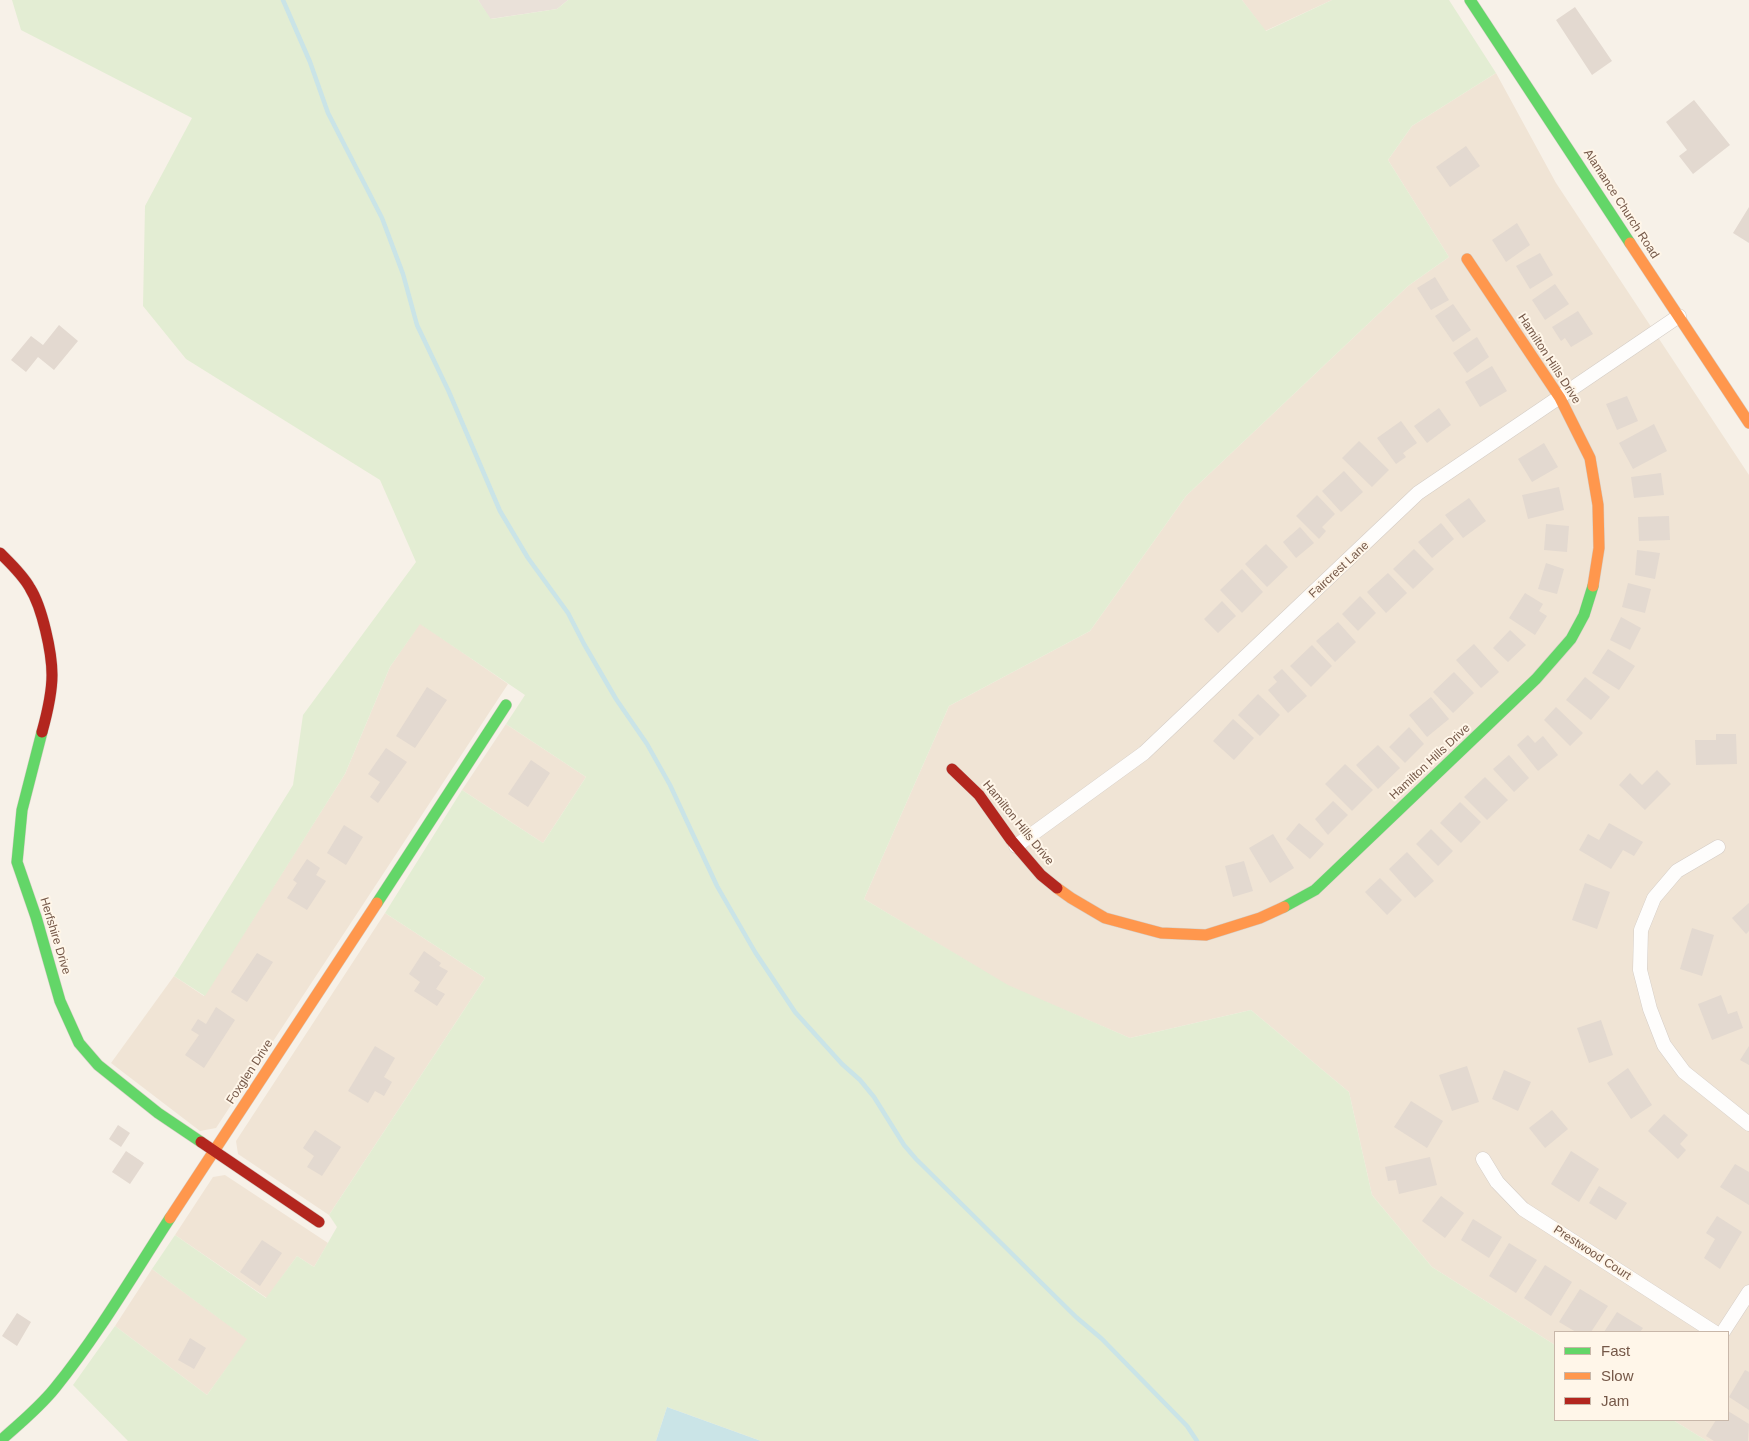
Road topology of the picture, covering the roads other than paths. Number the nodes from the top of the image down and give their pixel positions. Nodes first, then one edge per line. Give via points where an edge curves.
1 (1470, 0) edge
2 (1467, 259) dead end
3 (1679, 316) junction
4 (1560, 398) junction
5 (1749, 423) edge
6 (0, 553) edge
7 (506, 705) dead end
8 (952, 769) dead end
9 (1016, 846) junction
10 (1718, 848) dead end
11 (1749, 1124) edge
12 (215, 1151) junction
13 (1483, 1159) dead end
14 (319, 1222) dead end
15 (1749, 1292) edge
16 (1712, 1331) edge
17 (1724, 1331) edge
18 (0, 1441) edge

1 - 3 street, Alamance Church Road
2 - 4 street, Hamilton Hills Drive
3 - 4 street, Faircrest Lane
3 - 5 street, Alamance Church Road
4 - 9 street, Faircrest Lane via 1418,493 1144,753
4 - 9 street, Hamilton Hills Drive via 1590,458 1598,505 1599,548 1584,615 1571,639 1536,679 1315,890 1260,918 1206,935 1161,933 1104,918 1041,875
6 - 12 street, Herfshire Drive via 30,589 45,625 52,674 46,718 22,810 17,862 60,1001 79,1043 98,1065
7 - 12 street, Foxglen Drive
8 - 9 street, Hamilton Hills Drive via 979,795
10 - 11 street via 1677,871 1654,898 1641,930 1640,970 1664,1045 1684,1072
12 - 14 street, Herfshire Drive
12 - 18 street, Foxglen Drive via 85,1348 54,1389
13 - 16 street, Prestwood Court via 1497,1182 1523,1209
15 - 17 street

